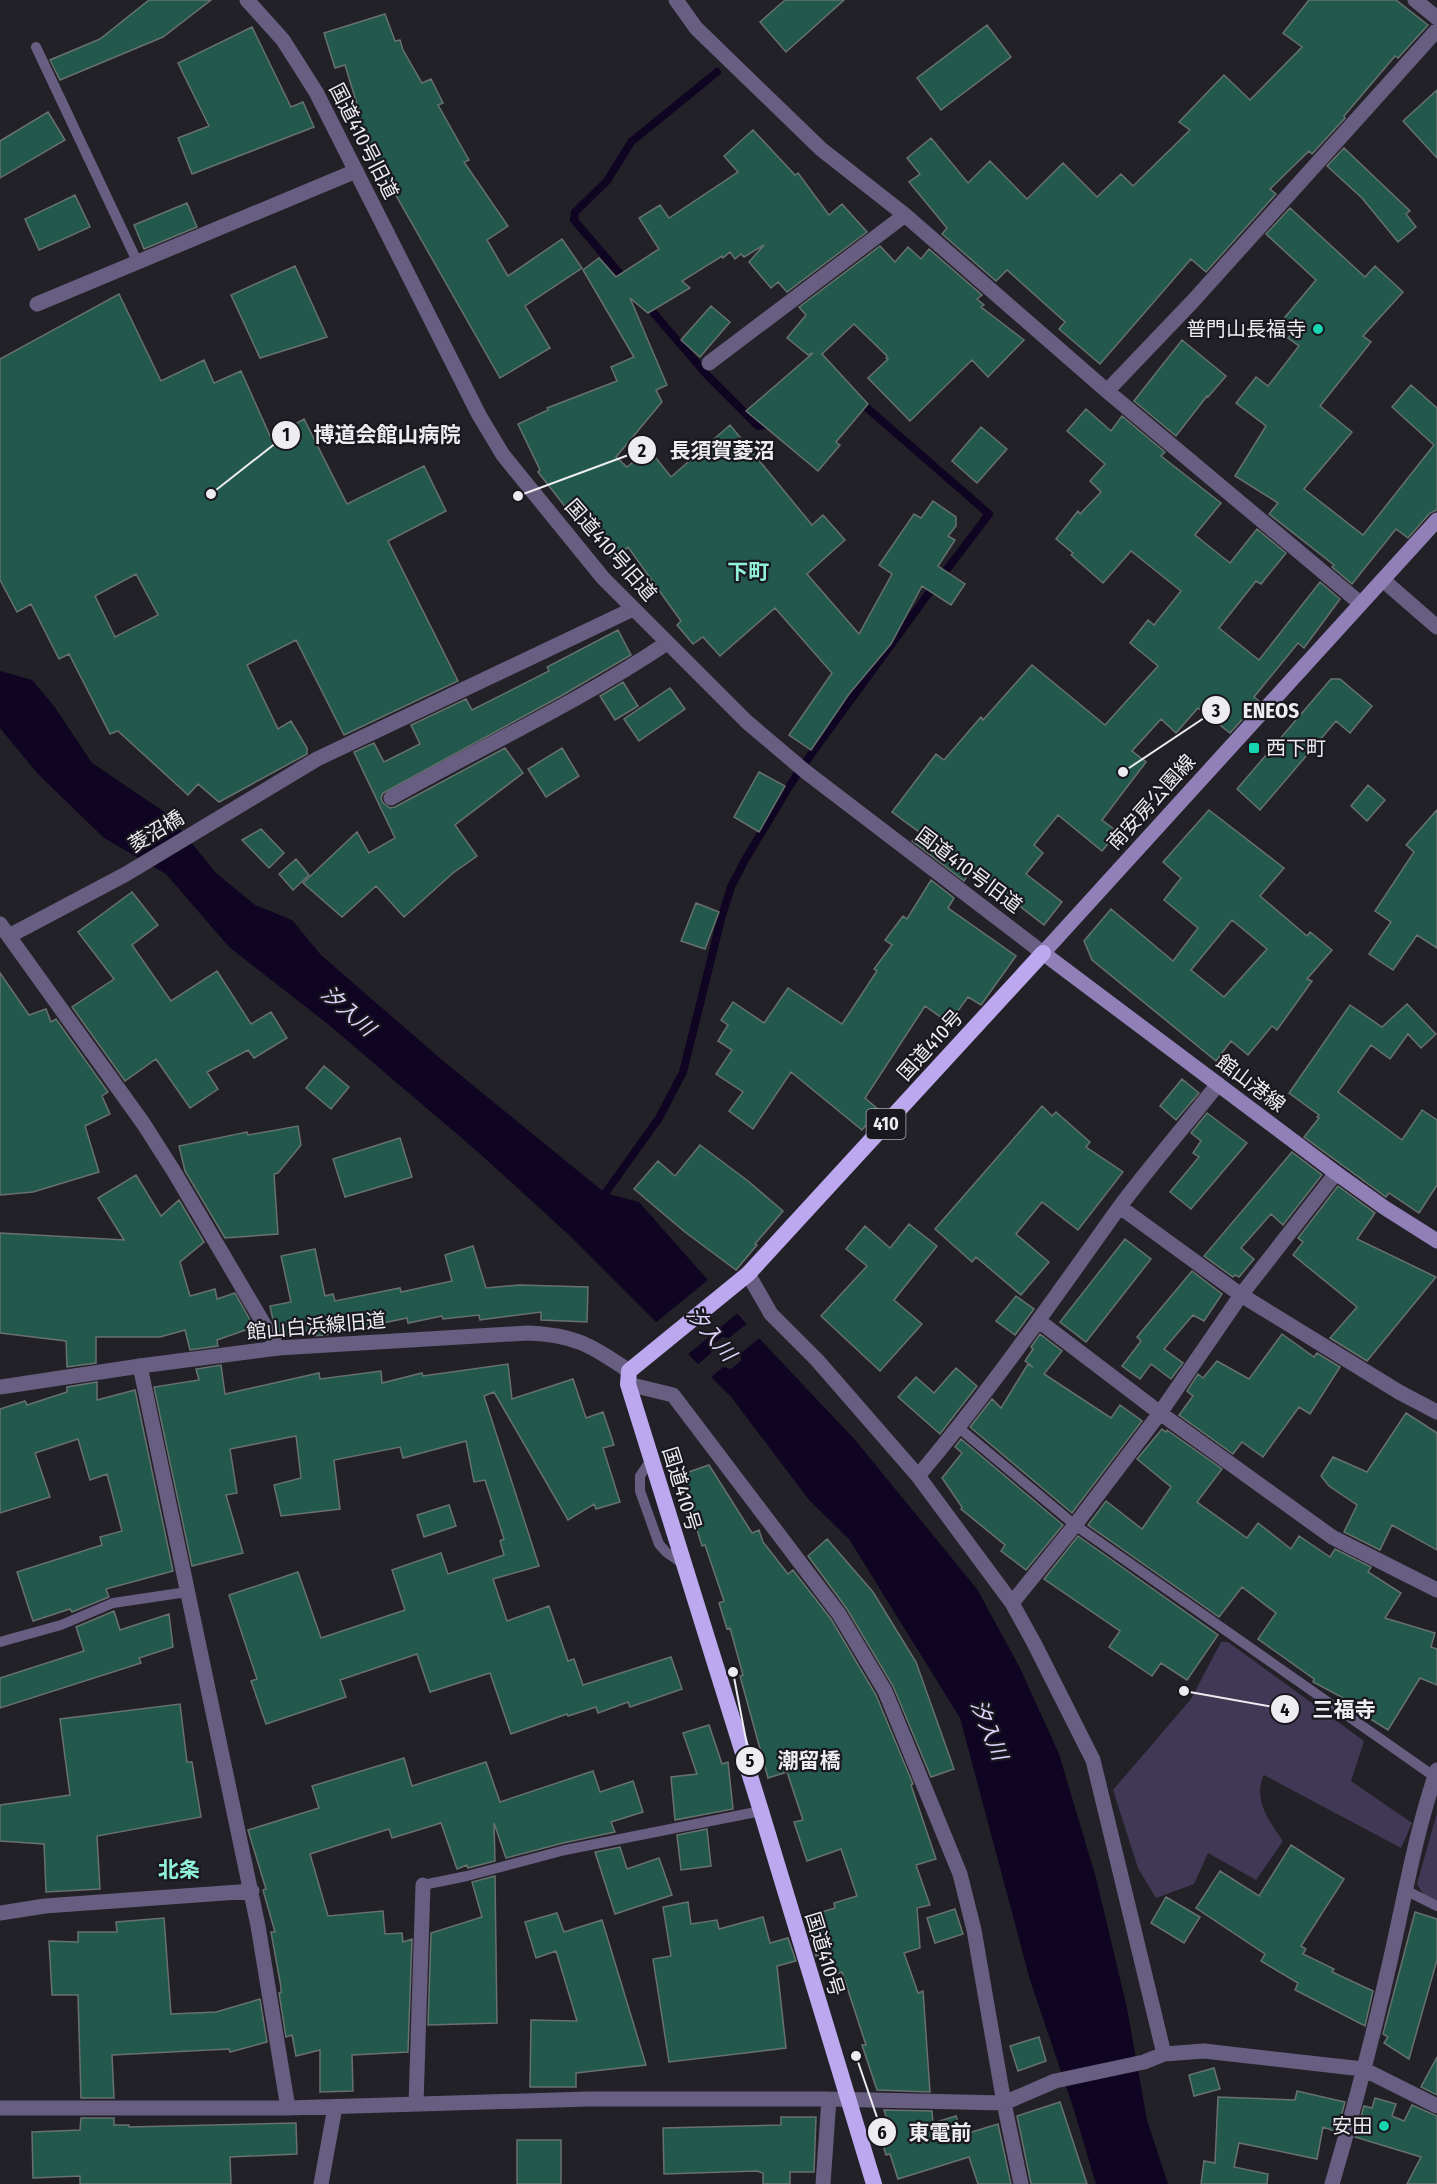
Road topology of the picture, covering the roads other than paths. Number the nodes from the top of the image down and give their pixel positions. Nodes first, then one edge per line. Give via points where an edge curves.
1 (247, 0) edge
2 (676, 0) edge
3 (1415, 0) edge
4 (1437, 18) edge
5 (1437, 30) edge
6 (36, 47) dead end
7 (356, 171) junction
8 (905, 215) junction
9 (137, 261) junction
10 (37, 304) dead end
11 (709, 363) dead end
12 (1107, 391) junction
13 (1437, 520) edge
14 (1383, 580) junction
15 (1360, 603) junction
16 (633, 609) junction
17 (1437, 627) edge
18 (667, 643) junction
19 (392, 798) dead end
20 (5, 930) edge
21 (1043, 953) junction
22 (1218, 1084) junction
23 (1336, 1173) junction
24 (1120, 1207) junction
25 (1437, 1241) edge
26 (748, 1274) junction
27 (1241, 1295) junction
28 (1040, 1321) junction
29 (278, 1348) junction
30 (140, 1366) junction
31 (628, 1378) junction
32 (0, 1387) edge
33 (1437, 1412) edge
34 (1160, 1413) junction
35 (959, 1428) junction
36 (918, 1476) junction
37 (1074, 1525) junction
38 (1437, 1590) edge
39 (187, 1592) junction
40 (1012, 1603) junction
41 (0, 1642) edge
42 (1436, 1773) edge
43 (761, 1811) junction
44 (423, 1885) joint
45 (1405, 1890) junction
46 (252, 1891) junction
47 (1437, 1906) edge
48 (0, 1913) edge
49 (1164, 2054) junction
50 (1363, 2069) junction
51 (830, 2100) junction
52 (847, 2101) junction
53 (1004, 2103) junction
54 (416, 2104) junction
55 (1437, 2106) edge
56 (335, 2107) junction
57 (0, 2108) edge
58 (288, 2108) junction
59 (321, 2184) edge
60 (823, 2184) edge
61 (874, 2184) edge
62 (1021, 2184) edge
63 (1332, 2184) edge

1 - 7 street, 国道410号旧道 via 289,49
2 - 8 street via 696,28 821,149
3 - 4 street
5 - 12 street
6 - 9 lane
7 - 9 street
7 - 16 street, 国道410号旧道 via 503,455
8 - 11 street
8 - 12 street
9 - 10 street
12 - 15 street
13 - 14 main road, 南安房公園線
14 - 15 main road, 南安房公園線
14 - 17 street
15 - 21 main road, 南安房公園線
16 - 18 street, 国道410号旧道
16 - 20 street, 菱沼橋 via 317,759 126,874
18 - 19 street via 568,704
18 - 21 street, 国道410号旧道 via 747,722 801,768
20 - 29 street via 167,1160
21 - 22 main road, 館山港線
21 - 26 highway, 国道410号 / 410
22 - 23 main road, 館山港線
22 - 24 street
23 - 25 main road, 館山港線
23 - 27 street
24 - 27 street
24 - 28 street
26 - 31 highway, 国道410号 / 410 via 660,1344
26 - 36 street via 771,1314 817,1360
27 - 33 street
27 - 34 street
28 - 34 street
28 - 35 street
29 - 30 street, 館山白浜線旧道
29 - 31 street, 館山白浜線旧道 via 554,1334 590,1345
30 - 32 street, 館山白浜線旧道
30 - 39 street
31 - 43 highway, 国道410号
31 - 53 street via 673,1395 839,1614 885,1691 960,1874 974,1930
34 - 37 street
34 - 38 street via 1332,1537
35 - 36 street
35 - 37 lane
36 - 40 street
37 - 40 street
37 - 42 lane
39 - 41 lane via 112,1603 61,1625
39 - 46 street
40 - 49 street via 1093,1760
42 - 45 street
43 - 44 lane via 565,1850
43 - 52 highway, 国道410号
44 - 54 street
45 - 47 lane
45 - 50 street
46 - 48 street via 45,1906
46 - 58 street
49 - 50 street via 1204,2051
49 - 53 street via 1055,2081
50 - 55 street
50 - 63 street
51 - 52 street
51 - 54 street via 588,2099
51 - 60 street
52 - 53 street
52 - 61 highway, 国道410号
53 - 62 street
54 - 56 street
56 - 58 street
56 - 59 street
57 - 58 street

